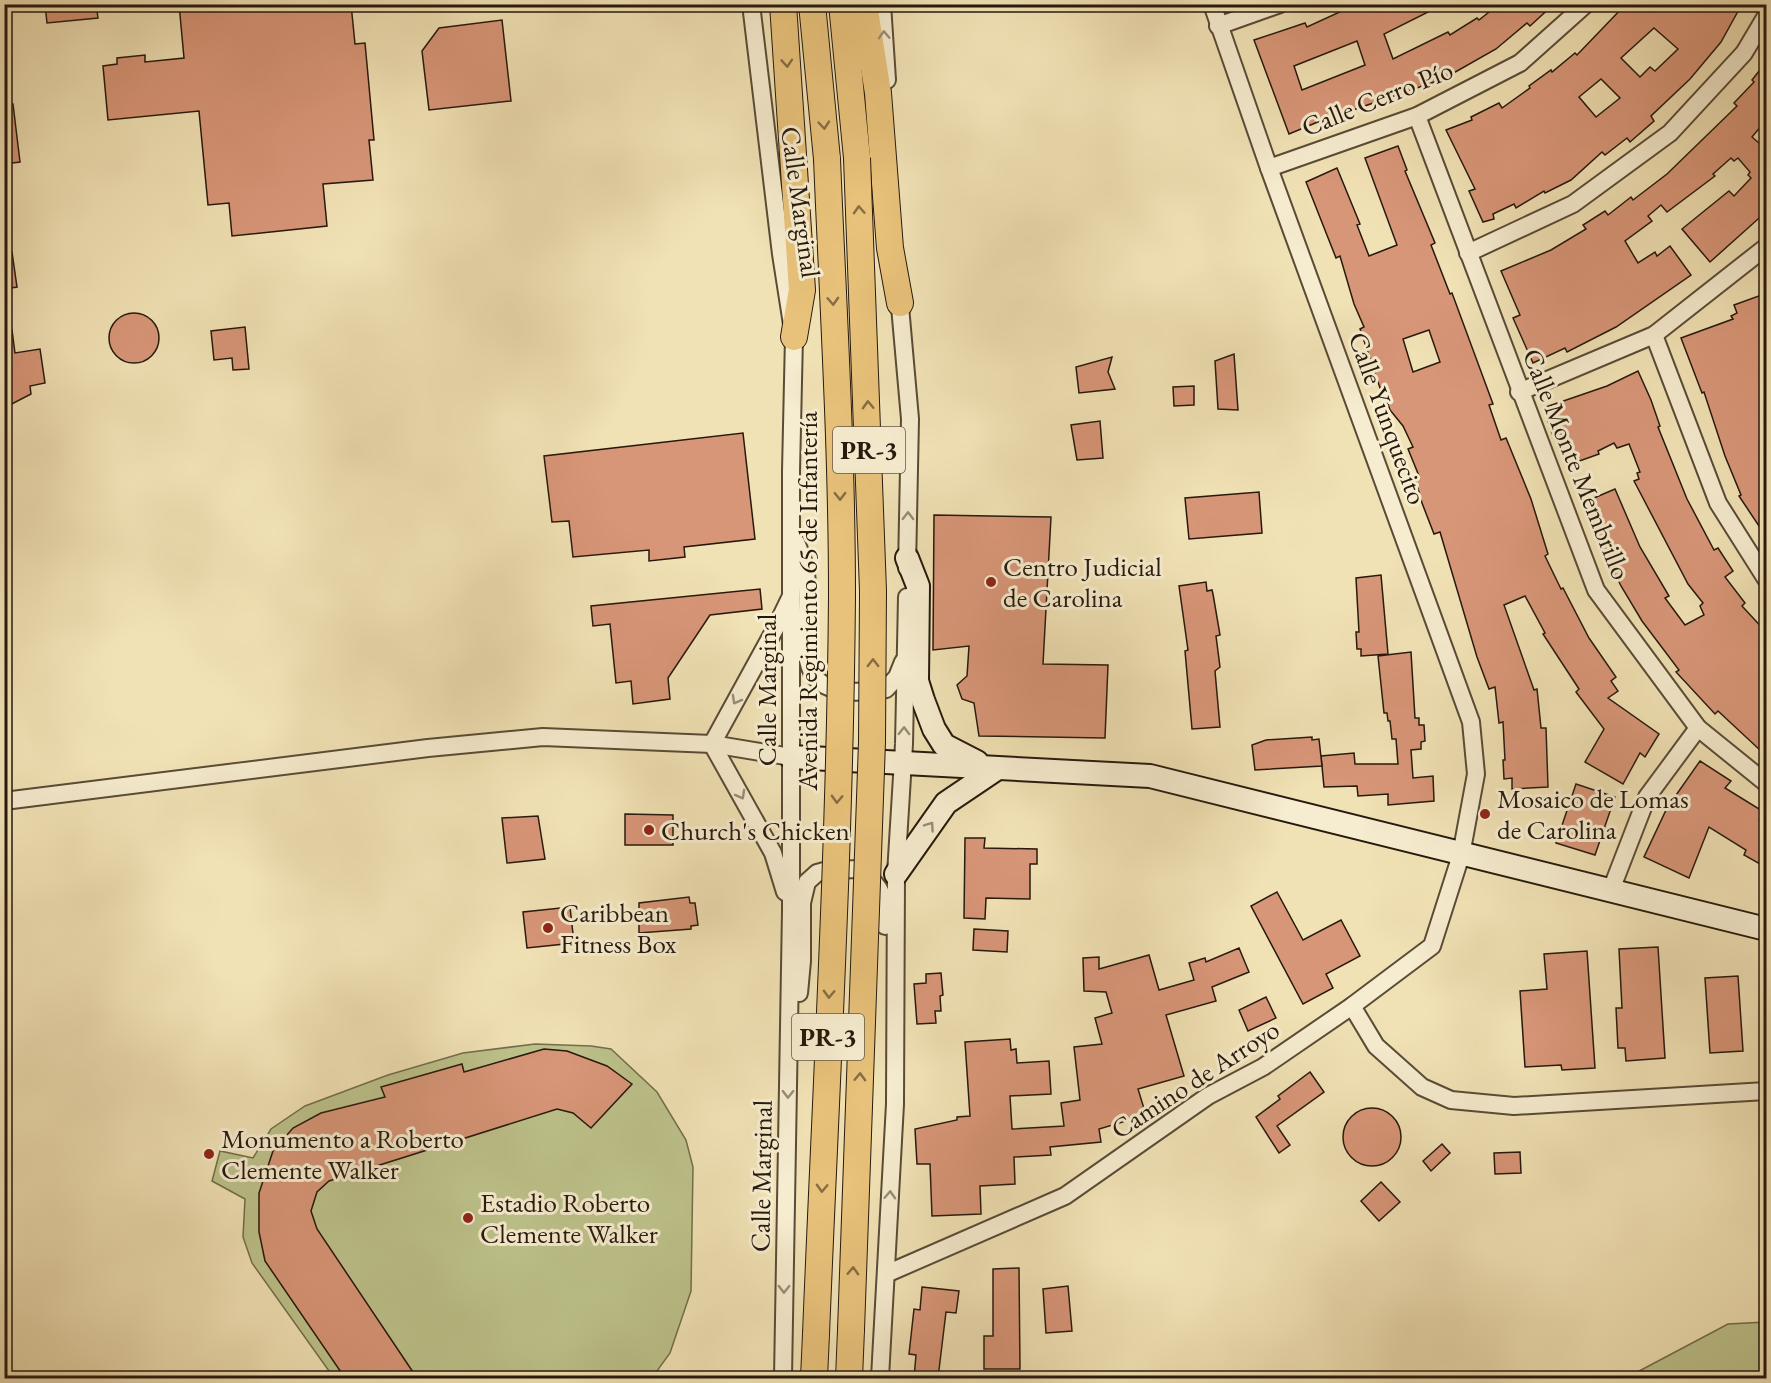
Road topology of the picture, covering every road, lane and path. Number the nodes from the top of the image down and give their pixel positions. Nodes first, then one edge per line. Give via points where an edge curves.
1 (751, 4) edge
2 (783, 4) edge
3 (812, 4) edge
4 (842, 4) edge
5 (864, 4) edge
6 (882, 4) edge
7 (1212, 4) edge
8 (1280, 4) edge
9 (1586, 4) edge
10 (1767, 16) edge
11 (1218, 26) junction
12 (1417, 116) junction
13 (1269, 168) junction
14 (1767, 247) edge
15 (1468, 253) junction
16 (900, 303) junction
17 (1654, 335) junction
18 (794, 337) junction
19 (1519, 392) junction
20 (791, 527) junction
21 (908, 558) junction
22 (1767, 579) edge
23 (792, 592) junction
24 (906, 657) junction
25 (1698, 728) junction
26 (712, 744) junction
27 (791, 757) junction
28 (903, 763) junction
29 (995, 770) junction
30 (1767, 783) edge
31 (4, 801) edge
32 (1461, 855) junction
33 (896, 874) junction
34 (1611, 890) junction
35 (790, 910) junction
36 (1767, 929) edge
37 (894, 992) junction
38 (1352, 1006) junction
39 (789, 1037) junction
40 (1767, 1091) edge
41 (886, 1274) junction
42 (783, 1378) edge
43 (814, 1378) edge
44 (849, 1378) edge
45 (880, 1378) edge

1 - 18 street, Calle Marginal
2 -> 18 main road via 802,290
3 -> 43 main road, Avenida Regimiento 65 de Infantería / PR-3, bridge via 827,159 842,592 840,740
44 -> 4 main road, PR-3, bridge via 872,742 873,591 857,158
5 - 16 main road via 878,93 890,248
16 -> 6 street
7 - 11 street, Calle Yunquecito
8 - 11 street
9 - 12 street, Calle Cerro Pío via 1520,63
10 - 15 street via 1744,53 1670,133 1573,204
11 - 13 street, Calle Yunquecito
12 - 13 street, Calle Cerro Pío
12 - 15 street, Calle Monte Membrillo
13 - 32 street, Calle Yunquecito via 1471,722 1476,774
14 - 17 street
15 - 19 street, Calle Monte Membrillo
21 -> 16 street via 910,419
17 - 19 street
17 - 22 street via 1718,502
18 - 20 street, Calle Marginal
19 - 25 street, Calle Monte Membrillo via 1596,590
20 - 23 street, Calle Marginal
20 - 24 street via 806,571 806,663 814,677 825,685 850,692 886,689
21 - 24 street
21 - 29 street via 918,586 917,681 934,729 944,745 957,754
23 -> 26 street
23 - 27 street, Calle Marginal
28 -> 24 street
25 - 30 street, Calle Monte Membrillo
25 - 34 street via 1647,797
26 - 27 street
26 - 31 street via 543,737
26 -> 35 street via 773,853
27 - 28 street
27 - 35 street, Calle Marginal
28 - 29 street
28 - 33 street
29 - 32 street via 1150,776
33 -> 29 street via 946,803
32 - 34 street
32 - 38 street, Camino de Arroyo via 1432,946
33 - 37 street
34 - 36 street
35 - 39 street, Calle Marginal
37 - 39 street via 879,886 860,869 817,873 807,882 802,903 799,995
41 -> 37 street via 895,1104
38 - 40 street via 1376,1046 1422,1086 1451,1100 1514,1106
38 - 41 street, Camino de Arroyo via 1263,1068 1208,1096 1065,1196
39 -> 42 street, Calle Marginal
41 - 45 street

